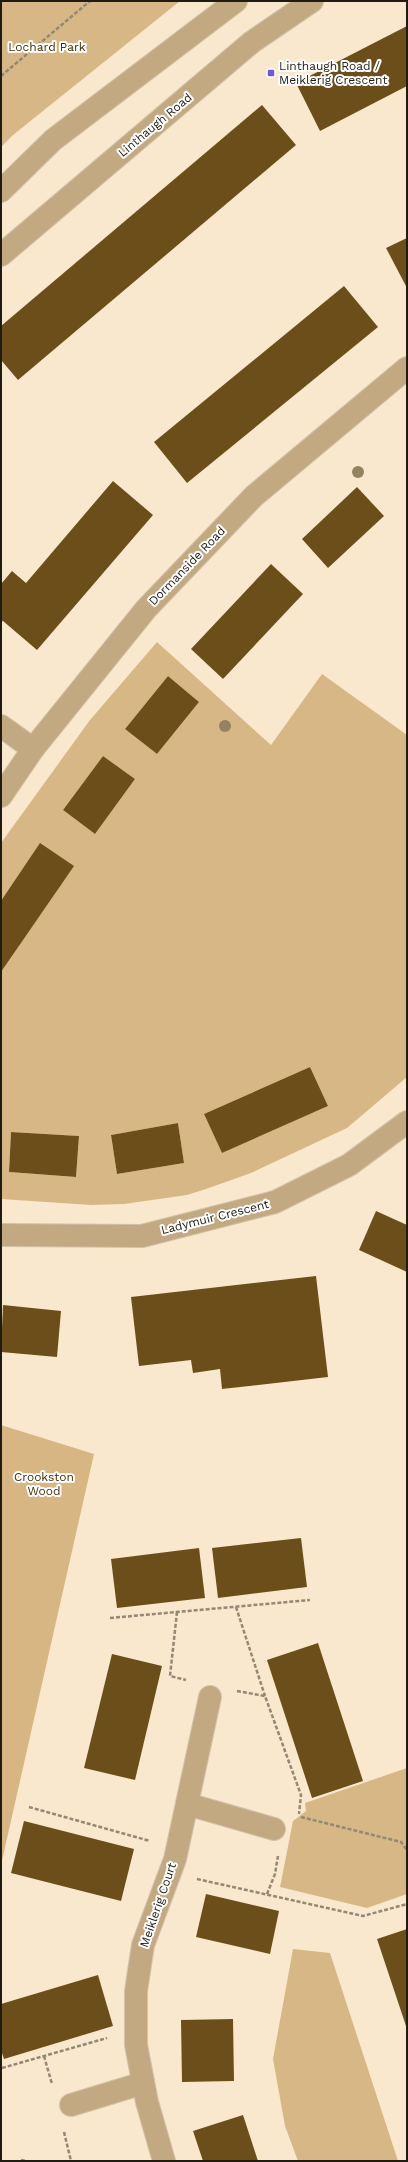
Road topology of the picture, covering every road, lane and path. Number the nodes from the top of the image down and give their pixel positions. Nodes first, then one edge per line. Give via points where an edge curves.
1 (90, 1) edge
2 (236, 1) edge
3 (312, 1) edge
4 (1, 76) edge
5 (1, 191) edge
6 (1, 255) edge
7 (407, 368) edge
8 (1, 726) edge
9 (33, 749) junction
10 (1, 796) edge
11 (407, 1122) edge
12 (1, 1235) edge
13 (310, 1600) dead end
14 (236, 1607) junction
15 (110, 1618) dead end
16 (265, 1696) dead end
17 (210, 1697) dead end
18 (187, 1804) junction
19 (29, 1807) dead end
20 (274, 1829) joint
21 (177, 1849) junction
22 (407, 1850) edge
23 (170, 1873) junction
24 (275, 1874) dead end
25 (267, 1894) junction
26 (407, 1904) edge
27 (136, 2030) junction
28 (2, 2068) edge
29 (143, 2083) junction
30 (71, 2105) dead end
31 (21, 2160) dead end
32 (27, 2161) edge
33 (164, 2161) edge

1 - 4 path
2 - 5 street via 53,140
3 - 6 street, Linthaugh Road via 252,42
7 - 9 street, Dormanside Road via 254,496 146,610
8 - 9 street
9 - 10 street, Dormanside Road
11 - 12 street, Ladymuir Crescent via 349,1165 275,1202 142,1236
13 - 14 path
14 - 15 path
14 - 16 path
17 - 18 street, Meiklerig Court
18 - 20 street
18 - 21 street, Meiklerig Court
19 - 21 path
20 - 22 path via 292,1815 401,1842
21 - 23 street, Meiklerig Court
23 - 25 path
23 - 27 street, Meiklerig Court via 143,1945 136,1991
24 - 25 path
25 - 26 path via 363,1916
27 - 28 path
27 - 29 street, Meiklerig Court
29 - 30 street
29 - 33 street, Meiklerig Court
31 - 32 path

